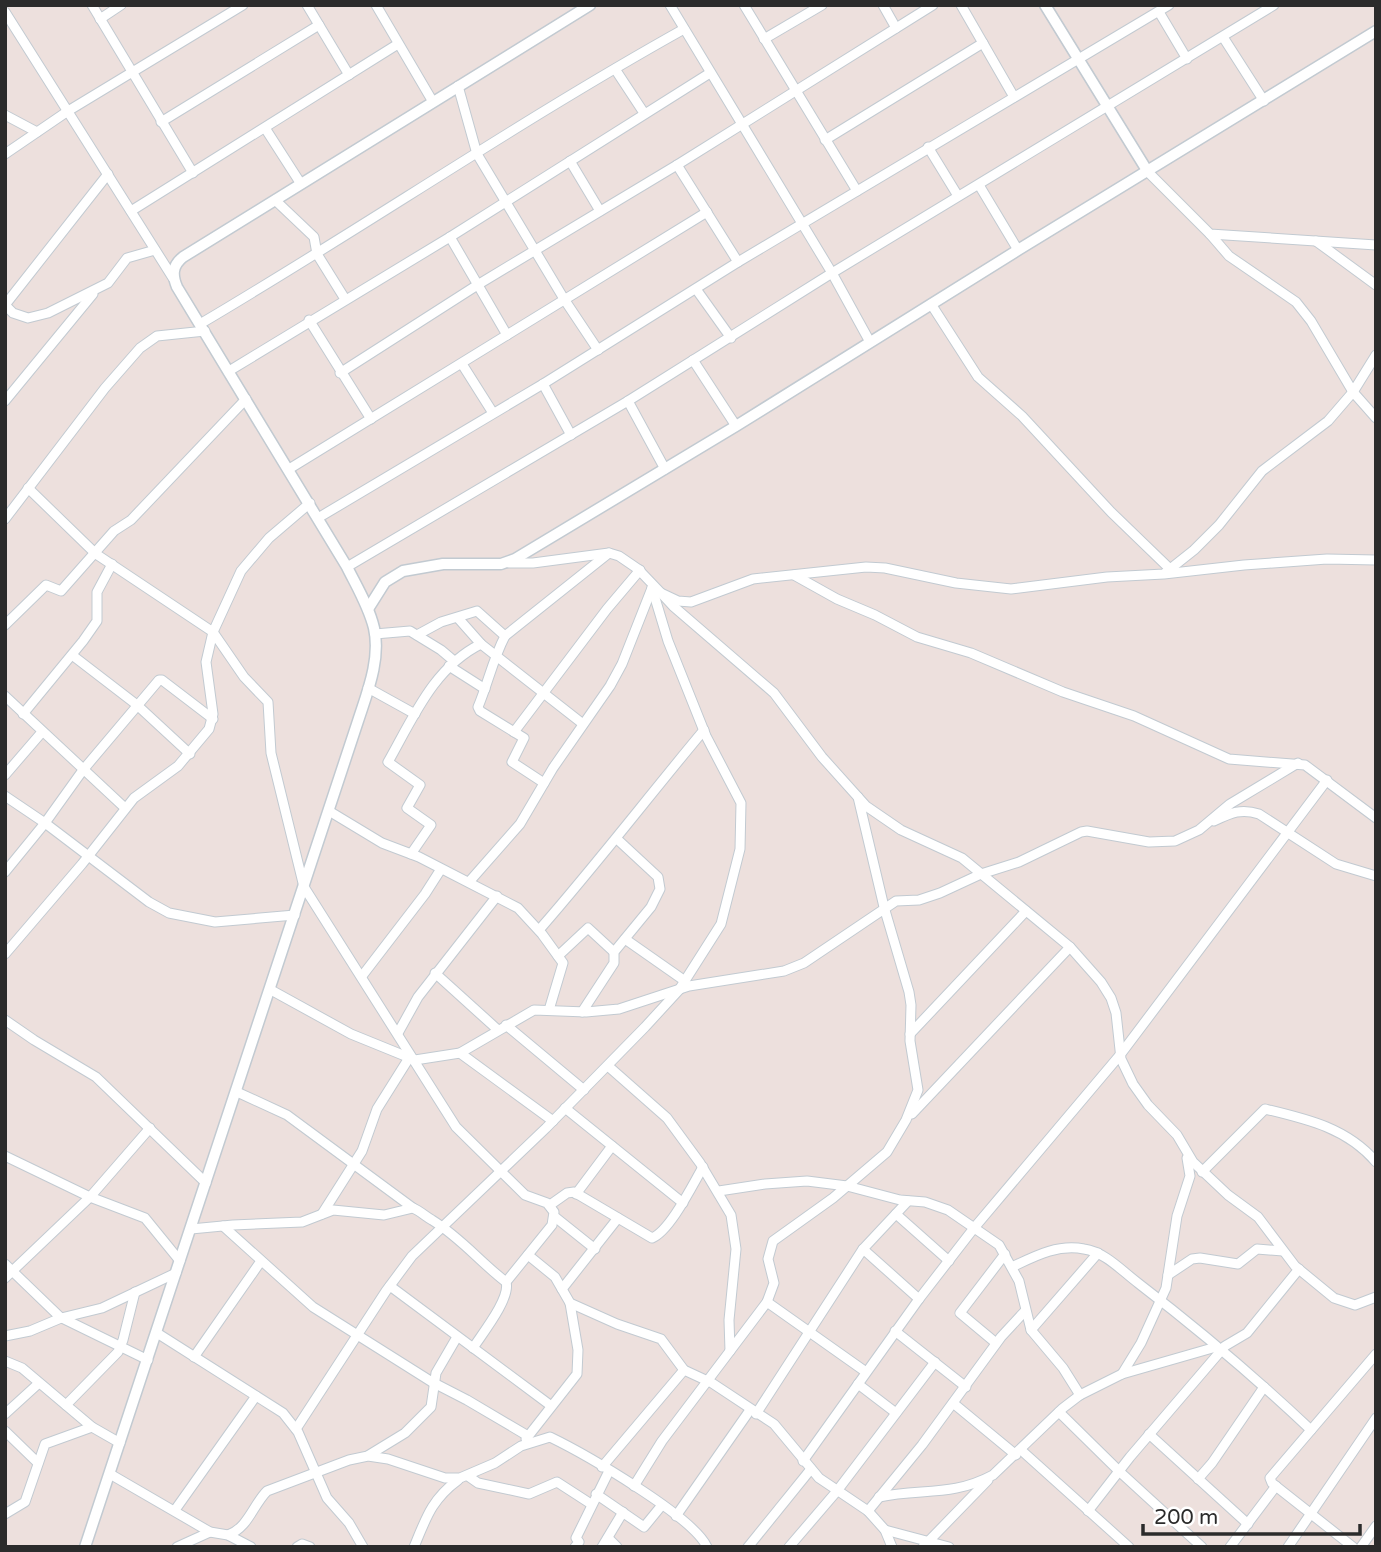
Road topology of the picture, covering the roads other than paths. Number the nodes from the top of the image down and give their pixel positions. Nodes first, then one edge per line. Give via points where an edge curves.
1 (92, 5) edge
2 (121, 5) edge
3 (307, 5) edge
4 (376, 5) edge
5 (590, 5) edge
6 (684, 5) edge
7 (744, 5) edge
8 (822, 5) edge
9 (883, 5) edge
10 (933, 5) edge
11 (961, 5) edge
12 (1169, 5) edge
13 (1274, 5) edge
14 (1048, 6) edge
15 (237, 7) edge
16 (672, 8) edge
17 (5, 12) edge
18 (1159, 12) junction
19 (100, 19) junction
20 (319, 25) junction
21 (896, 28) junction
22 (684, 29) junction
23 (1376, 32) edge
24 (1223, 37) junction
25 (764, 39) junction
26 (983, 43) junction
27 (398, 44) junction
28 (1078, 59) junction
29 (1187, 59) junction
30 (615, 69) junction
31 (131, 72) junction
32 (710, 73) junction
33 (349, 75) junction
34 (458, 86) junction
35 (795, 91) junction
36 (1014, 97) junction
37 (1264, 100) junction
38 (433, 102) junction
39 (1108, 107) junction
40 (68, 111) junction
41 (644, 113) junction
42 (5, 115) edge
43 (160, 122) junction
44 (742, 124) junction
45 (265, 128) junction
46 (37, 132) junction
47 (825, 140) junction
48 (929, 147) junction
49 (5, 154) edge
50 (477, 154) junction
51 (570, 161) junction
52 (677, 164) junction
53 (1148, 172) junction
54 (193, 173) junction
55 (108, 174) junction
56 (302, 184) junction
57 (979, 185) junction
58 (857, 191) junction
59 (958, 196) junction
60 (275, 200) junction
61 (504, 202) junction
62 (131, 211) junction
63 (600, 211) junction
64 (707, 212) junction
65 (803, 224) junction
66 (1210, 234) junction
67 (450, 237) junction
68 (1315, 240) junction
69 (1376, 245) edge
70 (155, 250) junction
71 (1018, 250) junction
72 (535, 251) junction
73 (317, 254) junction
74 (161, 260) junction
75 (738, 262) junction
76 (176, 264) junction
77 (832, 273) junction
78 (173, 278) junction
79 (479, 284) junction
80 (1376, 285) edge
81 (97, 289) junction
82 (696, 289) junction
83 (345, 299) junction
84 (564, 299) junction
85 (931, 304) junction
86 (309, 320) junction
87 (203, 328) junction
88 (507, 335) junction
89 (731, 338) junction
90 (870, 342) junction
91 (598, 350) junction
92 (1376, 355) edge
93 (693, 360) junction
94 (462, 364) junction
95 (229, 371) junction
96 (340, 373) junction
97 (543, 384) junction
98 (1353, 391) junction
99 (246, 399) junction
100 (5, 401) edge
101 (628, 401) junction
102 (494, 413) junction
103 (1376, 418) edge
104 (371, 419) junction
105 (736, 426) junction
106 (571, 435) junction
107 (289, 469) junction
108 (665, 469) junction
109 (28, 488) junction
110 (310, 503) junction
111 (318, 518) junction
112 (5, 519) edge
113 (609, 553) junction
114 (96, 554) junction
115 (1376, 560) edge
116 (509, 563) junction
117 (112, 564) junction
118 (347, 567) junction
119 (640, 570) junction
120 (1167, 571) junction
121 (794, 575) junction
122 (655, 589) junction
123 (368, 609) junction
124 (458, 618) junction
125 (5, 625) edge
126 (213, 632) junction
127 (375, 634) junction
128 (417, 635) junction
129 (505, 636) junction
130 (481, 643) junction
131 (496, 653) junction
132 (72, 655) junction
133 (452, 664) junction
134 (368, 688) junction
135 (485, 689) junction
136 (543, 691) junction
137 (5, 696) edge
138 (137, 705) junction
139 (23, 714) junction
140 (415, 714) junction
141 (213, 719) junction
142 (583, 724) junction
143 (704, 730) junction
144 (42, 732) junction
145 (514, 732) junction
146 (190, 754) junction
147 (1298, 763) junction
148 (83, 770) junction
149 (5, 775) edge
150 (1327, 780) junction
151 (544, 783) junction
152 (5, 796) edge
153 (858, 797) junction
154 (125, 808) junction
155 (329, 810) junction
156 (1376, 818) edge
157 (45, 823) junction
158 (1206, 825) junction
159 (1289, 833) junction
160 (617, 839) junction
161 (411, 854) junction
162 (88, 856) junction
163 (441, 869) junction
164 (5, 872) edge
165 (981, 874) junction
166 (1376, 876) edge
167 (470, 882) junction
168 (304, 887) junction
169 (497, 896) junction
170 (884, 907) junction
171 (1026, 911) junction
172 (295, 915) junction
173 (539, 930) junction
174 (625, 939) junction
175 (1070, 947) junction
176 (614, 952) junction
177 (5, 954) edge
178 (558, 956) junction
179 (435, 973) junction
180 (362, 976) junction
181 (682, 986) junction
182 (271, 989) junction
183 (550, 1010) junction
184 (582, 1012) junction
185 (5, 1020) edge
186 (502, 1027) junction
187 (398, 1032) junction
188 (910, 1034) junction
189 (460, 1053) junction
190 (1120, 1055) junction
191 (412, 1059) junction
192 (608, 1066) junction
193 (584, 1090) junction
194 (237, 1092) junction
195 (565, 1108) junction
196 (906, 1120) junction
197 (553, 1121) junction
198 (150, 1128) junction
199 (612, 1146) junction
200 (1186, 1153) junction
201 (5, 1156) edge
202 (1376, 1162) edge
203 (354, 1164) junction
204 (703, 1167) junction
205 (500, 1170) junction
206 (1202, 1172) junction
207 (206, 1184) junction
208 (847, 1186) junction
209 (719, 1191) junction
210 (576, 1194) junction
211 (90, 1197) junction
212 (908, 1201) junction
213 (683, 1203) junction
214 (550, 1205) junction
215 (413, 1208) junction
216 (322, 1214) junction
217 (896, 1214) junction
218 (555, 1217) junction
219 (618, 1218) junction
220 (223, 1226) junction
221 (444, 1226) junction
222 (974, 1228) junction
223 (191, 1229) junction
224 (595, 1249) junction
225 (863, 1249) junction
226 (1283, 1251) junction
227 (1098, 1253) junction
228 (1005, 1254) junction
229 (528, 1255) junction
230 (180, 1261) junction
231 (261, 1261) junction
232 (949, 1261) junction
233 (1012, 1267) junction
234 (1298, 1269) junction
235 (8, 1271) edge
236 (176, 1273) junction
237 (1168, 1275) junction
238 (506, 1282) junction
239 (390, 1286) junction
240 (562, 1289) junction
241 (135, 1292) junction
242 (1376, 1297) edge
243 (919, 1299) junction
244 (1161, 1301) junction
245 (767, 1302) junction
246 (570, 1303) junction
247 (1025, 1311) junction
248 (62, 1318) junction
249 (1031, 1330) junction
250 (895, 1332) junction
251 (157, 1333) junction
252 (809, 1334) junction
253 (358, 1335) junction
254 (5, 1336) edge
255 (457, 1337) junction
256 (996, 1343) junction
257 (121, 1345) junction
258 (472, 1348) junction
259 (1218, 1349) junction
260 (730, 1351) junction
261 (1376, 1354) edge
262 (194, 1357) junction
263 (148, 1360) junction
264 (5, 1361) edge
265 (935, 1362) junction
266 (684, 1370) junction
267 (866, 1372) junction
268 (1122, 1374) junction
269 (709, 1381) junction
270 (432, 1382) junction
271 (39, 1383) junction
272 (858, 1384) junction
273 (966, 1387) junction
274 (1264, 1387) junction
275 (1080, 1395) junction
276 (256, 1396) junction
277 (953, 1403) junction
278 (65, 1405) junction
279 (550, 1405) junction
280 (753, 1412) junction
281 (1059, 1412) junction
282 (896, 1413) junction
283 (5, 1414) edge
284 (1376, 1418) edge
285 (92, 1427) junction
286 (296, 1429) junction
287 (1311, 1430) junction
288 (5, 1431) edge
289 (1149, 1434) junction
290 (528, 1436) junction
291 (120, 1443) junction
292 (521, 1446) junction
293 (1019, 1452) junction
294 (368, 1456) junction
295 (803, 1461) junction
296 (38, 1463) junction
297 (605, 1469) junction
298 (810, 1469) junction
299 (1120, 1472) junction
300 (316, 1473) junction
301 (110, 1474) junction
302 (993, 1475) junction
303 (464, 1477) junction
304 (1198, 1479) junction
305 (634, 1486) junction
306 (1276, 1486) junction
307 (836, 1491) junction
308 (596, 1494) junction
309 (879, 1497) junction
310 (591, 1504) junction
311 (662, 1506) junction
312 (175, 1510) junction
313 (868, 1511) junction
314 (1088, 1511) junction
315 (623, 1512) junction
316 (1311, 1513) junction
317 (5, 1514) edge
318 (676, 1516) junction
319 (1248, 1524) junction
320 (1376, 1526) edge
321 (885, 1530) junction
322 (211, 1532) junction
323 (228, 1535) junction
324 (605, 1543) edge
325 (926, 1544) edge
326 (85, 1547) edge
327 (177, 1547) edge
328 (251, 1547) edge
329 (297, 1547) edge
330 (310, 1547) edge
331 (363, 1547) edge
332 (414, 1547) edge
333 (575, 1547) edge
334 (617, 1547) edge
335 (707, 1547) edge
336 (748, 1547) edge
337 (789, 1547) edge
338 (892, 1547) edge
339 (949, 1547) edge
340 (1129, 1547) edge
341 (1202, 1547) edge
342 (1230, 1547) edge
343 (1288, 1547) edge
344 (1353, 1547) edge
345 (1361, 1547) edge

1 - 19 street
2 - 19 street
3 - 20 street
4 - 27 street
5 - 34 street
6 - 16 street
7 - 25 street
8 - 25 street
9 - 21 street
10 - 21 street
11 - 26 street
12 - 18 street
13 - 24 street
14 - 28 street
15 - 31 street
16 - 22 street
17 - 40 street
18 - 28 street
18 - 29 street
19 - 31 street
20 - 33 street
20 - 43 street
21 - 35 street
22 - 30 street
22 - 32 street
23 - 37 street
24 - 29 street
24 - 37 street
25 - 35 street
26 - 36 street
26 - 47 street
27 - 33 street
27 - 38 street
28 - 36 street
28 - 39 street
29 - 39 street
30 - 41 street
30 - 50 street
31 - 40 street
31 - 43 street
32 - 41 street
32 - 44 street
33 - 45 street
34 - 38 street
34 - 50 street
35 - 44 street
35 - 47 street
36 - 48 street
37 - 53 street
38 - 56 street
39 - 53 street
39 - 57 street
40 - 46 street
40 - 55 street
41 - 51 street
42 - 46 street
43 - 54 street
44 - 52 street
44 - 65 street
45 - 54 street
45 - 56 street
46 - 49 street
47 - 58 street
48 - 58 street
48 - 59 street
50 - 61 street
50 - 73 street
51 - 61 street
51 - 63 street
52 - 63 street
52 - 64 street
53 - 66 street
53 - 71 street
54 - 62 street
55 - 62 street
55 - 81 street via 5,305 20,317 39,317
56 - 60 street
57 - 59 street
57 - 71 street
58 - 65 street
59 - 77 street
60 - 73 street via 314,237
60 - 76 street
61 - 67 street
61 - 72 street
62 - 70 street
63 - 72 street
64 - 75 street
64 - 84 street
65 - 75 street
65 - 77 street
66 - 68 street
66 - 98 street via 1229,256 1296,302
67 - 79 street
67 - 83 street
68 - 69 street
68 - 80 street
70 - 74 street
70 - 81 street via 127,258 111,281
71 - 85 street
72 - 79 street
72 - 84 street
73 - 83 street
73 - 87 street
74 - 76 street
74 - 78 street
75 - 82 street
76 - 78 street
77 - 89 street
77 - 90 street
78 - 87 street
79 - 88 street
79 - 96 street
81 - 100 street
82 - 89 street
82 - 91 street
83 - 86 street
84 - 88 street
84 - 91 street
85 - 90 street
85 - 120 street via 978,377 1022,416
86 - 95 street
86 - 96 street
87 - 95 street
87 - 109 street via 157,336 140,348 104,387
88 - 94 street
89 - 93 street
90 - 105 street
91 - 97 street
92 - 98 street
93 - 101 street
93 - 105 street
94 - 102 street
94 - 104 street
95 - 99 street
96 - 104 street
97 - 102 street
97 - 106 street
98 - 103 street
98 - 120 street via 1322,427 1262,471 1219,525
99 - 107 street
99 - 114 street
101 - 106 street
101 - 108 street
102 - 111 street
104 - 107 street
105 - 108 street
106 - 118 street
107 - 110 street
108 - 116 street
109 - 112 street
109 - 114 street
110 - 111 street
110 - 126 street via 246,564
111 - 118 street
113 - 116 street
113 - 119 street
113 - 129 street
114 - 117 street
114 - 125 street via 61,591 46,585
115 - 120 street via 1327,559
116 - 123 street via 443,564 404,571 386,582
117 - 126 street
117 - 132 street via 97,592 97,621
118 - 123 street
119 - 122 street
119 - 136 street
120 - 121 street via 1002,589 876,567
121 - 122 street via 745,580 691,602
121 - 147 street via 917,637 1134,716 1229,758
122 - 142 street via 622,664
122 - 143 street via 668,642
122 - 153 street via 774,693
123 - 127 street
124 - 128 street
124 - 129 street via 478,611
124 - 130 street
126 - 141 street via 206,662
126 - 168 street via 270,705 271,753
127 - 128 street via 407,630
127 - 134 street
128 - 133 street
129 - 131 street
130 - 131 street
130 - 133 street
131 - 135 street
131 - 136 street
132 - 138 street
132 - 139 street
133 - 135 street
133 - 140 street
134 - 140 street
134 - 155 street
135 - 145 street via 479,709
136 - 142 street
136 - 145 street
137 - 139 street
138 - 141 street via 160,680
138 - 146 street
138 - 148 street
139 - 144 street
140 - 161 street via 388,762 420,785 407,808 431,825
141 - 146 street
142 - 151 street
143 - 160 street
143 - 181 street via 741,803 740,849 721,924
144 - 148 street
144 - 149 street
145 - 151 street via 524,739 512,762
146 - 154 street
147 - 150 street
147 - 158 street via 1230,804
148 - 154 street
148 - 157 street
150 - 156 street
150 - 159 street
151 - 167 street via 515,831
152 - 157 street
153 - 165 street via 901,830 957,855
153 - 170 street
154 - 162 street
155 - 161 street via 382,843
155 - 168 street
157 - 162 street
157 - 164 street
158 - 159 street via 1242,810 1259,814
158 - 165 street via 1163,843 1081,832 1019,862
159 - 166 street via 1336,864
159 - 190 street
160 - 173 street
160 - 174 street via 660,882 657,897
161 - 163 street
162 - 172 street via 169,913 215,922
162 - 177 street
163 - 167 street
163 - 180 street
165 - 170 street via 927,898
165 - 171 street
167 - 169 street
168 - 172 street
168 - 180 street
169 - 173 street via 518,908
169 - 179 street
170 - 181 street via 794,967
170 - 188 street via 909,992
171 - 175 street
171 - 188 street
172 - 182 street
173 - 178 street
174 - 176 street
174 - 181 street
175 - 190 street via 1111,998
175 - 196 street
176 - 178 street via 587,928
176 - 184 street via 614,964
178 - 183 street via 563,964
179 - 186 street
179 - 187 street
180 - 187 street
181 - 184 street via 628,1007
181 - 192 street
182 - 191 street via 344,1031
182 - 194 street
183 - 184 street
183 - 186 street via 534,1010
185 - 198 street via 89,1072
186 - 189 street
186 - 193 street
187 - 191 street
188 - 196 street via 918,1090
189 - 191 street
189 - 197 street
190 - 200 street via 1132,1084 1177,1135
190 - 222 street
191 - 203 street via 377,1109
191 - 205 street via 456,1127
192 - 193 street
192 - 204 street via 657,1108
193 - 195 street
194 - 203 street via 287,1115
194 - 207 street
195 - 197 street
195 - 199 street
196 - 208 street via 887,1152
197 - 205 street
198 - 207 street
198 - 211 street
199 - 210 street
199 - 213 street
200 - 206 street
200 - 237 street via 1190,1176 1177,1216
201 - 211 street
202 - 206 street via 1341,1132 1265,1108
203 - 215 street
203 - 216 street
204 - 209 street
204 - 213 street
205 - 214 street via 529,1197
205 - 221 street
206 - 226 street via 1258,1217
207 - 223 street
208 - 209 street via 790,1181
208 - 212 street
208 - 245 street via 773,1241 768,1259 774,1283
209 - 260 street via 736,1237
210 - 214 street via 567,1193
210 - 219 street
211 - 230 street via 145,1218
211 - 235 street
212 - 217 street
212 - 222 street via 938,1206
213 - 219 street via 652,1238
214 - 218 street
215 - 216 street via 384,1215 339,1210
215 - 221 street
216 - 220 street via 302,1222
217 - 225 street
217 - 232 street
218 - 224 street
218 - 229 street
219 - 224 street
220 - 223 street
220 - 231 street
221 - 238 street
221 - 239 street via 415,1252
222 - 228 street
222 - 232 street
223 - 230 street
224 - 240 street
225 - 243 street
225 - 252 street
226 - 234 street
226 - 237 street via 1257,1249 1235,1265 1192,1259
227 - 233 street via 1053,1249
227 - 244 street
227 - 249 street
228 - 233 street
228 - 256 street via 960,1313
229 - 238 street
229 - 240 street via 555,1277
230 - 236 street
231 - 253 street via 304,1301
231 - 262 street
232 - 243 street
233 - 247 street
234 - 242 street via 1347,1303 1361,1304
234 - 259 street via 1247,1333
235 - 248 street
236 - 241 street
236 - 251 street
237 - 244 street
238 - 258 street via 507,1290 494,1317
239 - 253 street
239 - 255 street
240 - 246 street
241 - 248 street via 102,1308
241 - 257 street
243 - 250 street
244 - 259 street
244 - 268 street
245 - 252 street
245 - 260 street
246 - 266 street via 661,1339
246 - 279 street via 578,1370
247 - 249 street
247 - 256 street
248 - 254 street
248 - 257 street
249 - 275 street
250 - 265 street
250 - 267 street
251 - 262 street
251 - 263 street
252 - 267 street
252 - 280 street
253 - 270 street
253 - 286 street
255 - 258 street
255 - 270 street
256 - 273 street
257 - 263 street
257 - 278 street
258 - 279 street
259 - 268 street
259 - 274 street
259 - 289 street
260 - 269 street
261 - 287 street
262 - 276 street
263 - 291 street
264 - 271 street
265 - 273 street
265 - 282 street
266 - 269 street
266 - 297 street
267 - 272 street
268 - 275 street
269 - 280 street
269 - 305 street
270 - 290 street
270 - 294 street via 433,1401 425,1413 395,1441
271 - 278 street
271 - 283 street
272 - 282 street
272 - 295 street
273 - 277 street
274 - 287 street
274 - 304 street
275 - 281 street
276 - 286 street via 280,1410
276 - 312 street
277 - 293 street
277 - 309 street
278 - 285 street
279 - 290 street
280 - 295 street via 780,1430
280 - 318 street
281 - 293 street
281 - 299 street
282 - 307 street
284 - 316 street
285 - 291 street
285 - 296 street via 45,1444
286 - 300 street
287 - 306 street via 1271,1475
288 - 296 street
289 - 299 street
289 - 304 street
290 - 292 street
291 - 301 street
292 - 297 street via 550,1437
292 - 303 street
293 - 302 street
293 - 314 street
294 - 300 street
294 - 303 street via 439,1477
295 - 298 street
296 - 317 street via 25,1502
297 - 305 street
297 - 308 street
298 - 307 street
298 - 336 street
299 - 314 street
299 - 341 street
300 - 323 street via 267,1491 243,1526
300 - 331 street via 327,1498
301 - 312 street
301 - 326 street
302 - 309 street via 957,1490
302 - 325 street
303 - 310 street via 529,1494 556,1482
303 - 332 street via 442,1491
304 - 319 street
305 - 311 street
306 - 316 street
306 - 319 street
307 - 313 street
307 - 337 street
308 - 310 street
308 - 315 street
309 - 313 street
310 - 333 street
311 - 315 street via 645,1527
311 - 318 street
312 - 322 street
313 - 321 street
314 - 340 street
315 - 324 street
316 - 343 street
316 - 344 street
318 - 335 street via 699,1533
319 - 342 street
320 - 345 street
321 - 325 street
321 - 338 street
322 - 323 street
322 - 327 street
323 - 328 street
324 - 334 street
325 - 339 street
329 - 330 street

